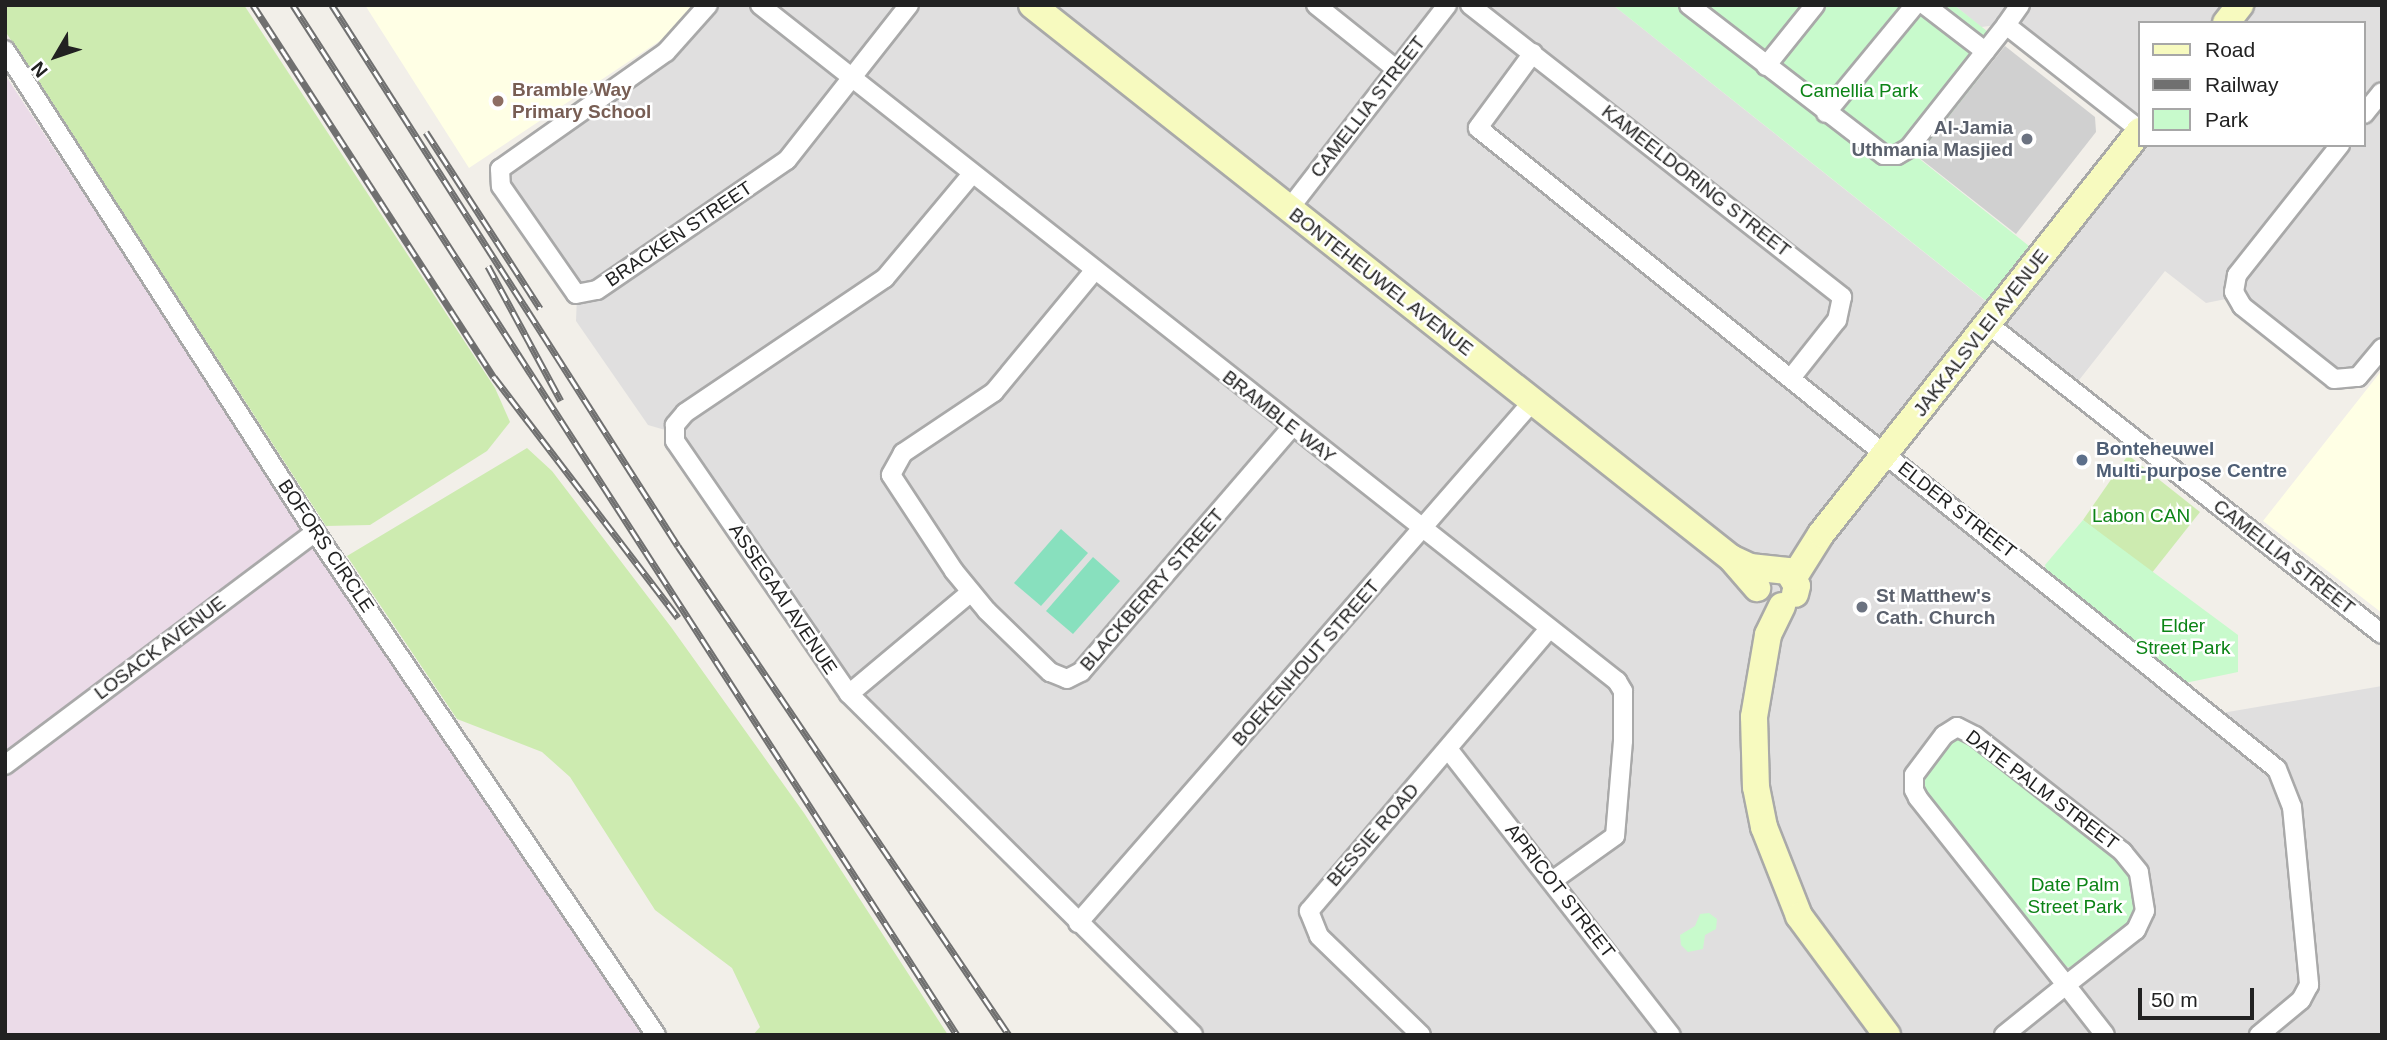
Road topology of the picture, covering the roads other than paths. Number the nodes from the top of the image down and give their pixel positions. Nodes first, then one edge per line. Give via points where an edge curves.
1 (708, 5) edge
2 (760, 5) edge
3 (909, 5) edge
4 (1032, 5) edge
5 (1316, 5) edge
6 (1447, 5) edge
7 (1471, 5) edge
8 (1689, 5) edge
9 (1815, 5) edge
10 (1915, 5) edge
11 (1926, 5) edge
12 (2020, 5) edge
13 (2240, 5) edge
14 (2228, 21) edge
15 (2006, 25) junction
16 (5, 50) edge
17 (1985, 51) junction
18 (1533, 53) junction
19 (1766, 66) junction
20 (1396, 69) junction
21 (852, 78) junction
22 (2382, 92) edge
23 (2366, 112) edge
24 (1825, 113) junction
25 (2138, 129) edge
26 (2138, 134) edge
27 (2338, 147) edge
28 (972, 174) junction
29 (1289, 209) junction
30 (1094, 271) junction
31 (1988, 324) junction
32 (2382, 348) edge
33 (1790, 378) junction
34 (1532, 402) junction
35 (1292, 427) junction
36 (1885, 454) junction
37 (1422, 530) junction
38 (315, 532) junction
39 (1774, 585) junction
40 (971, 592) junction
41 (1548, 630) junction
42 (2382, 634) edge
43 (849, 694) junction
44 (1448, 749) junction
45 (5, 765) edge
46 (1552, 881) junction
47 (1078, 923) junction
48 (2066, 985) junction
49 (656, 1035) edge
50 (1193, 1035) edge
51 (1421, 1035) edge
52 (1671, 1035) edge
53 (1887, 1035) edge
54 (2004, 1035) edge
55 (2105, 1035) edge
56 (2259, 1035) edge

1 - 21 street, BRACKEN STREET via 666,52 500,169 501,186 576,294 597,290 775,170
2 - 21 street, BRAMBLE WAY
3 - 21 street, BRACKEN STREET
4 - 29 street, BONTEHEUWEL AVENUE
5 - 20 street
6 - 20 street, CAMELLIA STREET
7 - 18 street, KAMEELDORING STREET
8 - 19 street
9 - 19 street
10 - 24 street
11 - 17 street
12 - 15 street
13 - 14 street
15 - 17 street
15 - 25 street
16 - 38 street, BOFORS CIRCLE
17 - 24 street via 1909,148 1897,155 1873,150
18 - 33 street, KAMEELDORING STREET via 1842,297 1837,320
18 - 33 street, ELDER STREET via 1478,128
19 - 24 street
20 - 29 street, CAMELLIA STREET
21 - 28 street, BRAMBLE WAY
22 - 23 street
26 - 31 street, JAKKALSVLEI AVENUE
27 - 32 street via 2237,275 2234,292 2242,306 2333,379 2358,377
28 - 30 street, BRAMBLE WAY
28 - 43 street, ASSEGAAI AVENUE via 885,278 685,413 675,425 675,441
29 - 34 street, BONTEHEUWEL AVENUE
30 - 35 street, BRAMBLE WAY
30 - 40 street, BLACKBERRY STREET via 994,392 903,453 892,467 899,491
31 - 36 street, JAKKALSVLEI AVENUE
31 - 42 street, CAMELLIA STREET
33 - 36 street, ELDER STREET
34 - 37 street, BOEKENHOUT STREET
34 - 39 street, BONTEHEUWEL AVENUE via 1731,558
35 - 37 street, BRAMBLE WAY
35 - 40 street, BLACKBERRY STREET via 1074,677 1059,678 1050,672
36 - 39 street, JAKKALSVLEI AVENUE
36 - 56 street, ELDER STREET via 2277,769 2292,807 2309,985 2301,1000
37 - 41 street, BRAMBLE WAY
37 - 47 street, BOEKENHOUT STREET
38 - 45 street, LOSACK AVENUE
38 - 49 street, BOFORS CIRCLE
39 - 53 street via 1760,668 1754,767 1773,860 1809,932
40 - 43 street
41 - 44 street, BESSIE ROAD
41 - 46 street, BRAMBLE WAY via 1618,681 1623,691 1615,836
43 - 47 street, ASSEGAAI AVENUE
44 - 46 street, APRICOT STREET
44 - 51 street, BESSIE ROAD via 1309,911 1319,936
46 - 52 street, APRICOT STREET
47 - 50 street, ASSEGAAI AVENUE
48 - 48 street, DATE PALM STREET via 1913,790 1914,775 1944,735 1957,727 1975,736 2123,852 2139,872 2142,922
48 - 54 street, DATE PALM STREET
48 - 55 street

